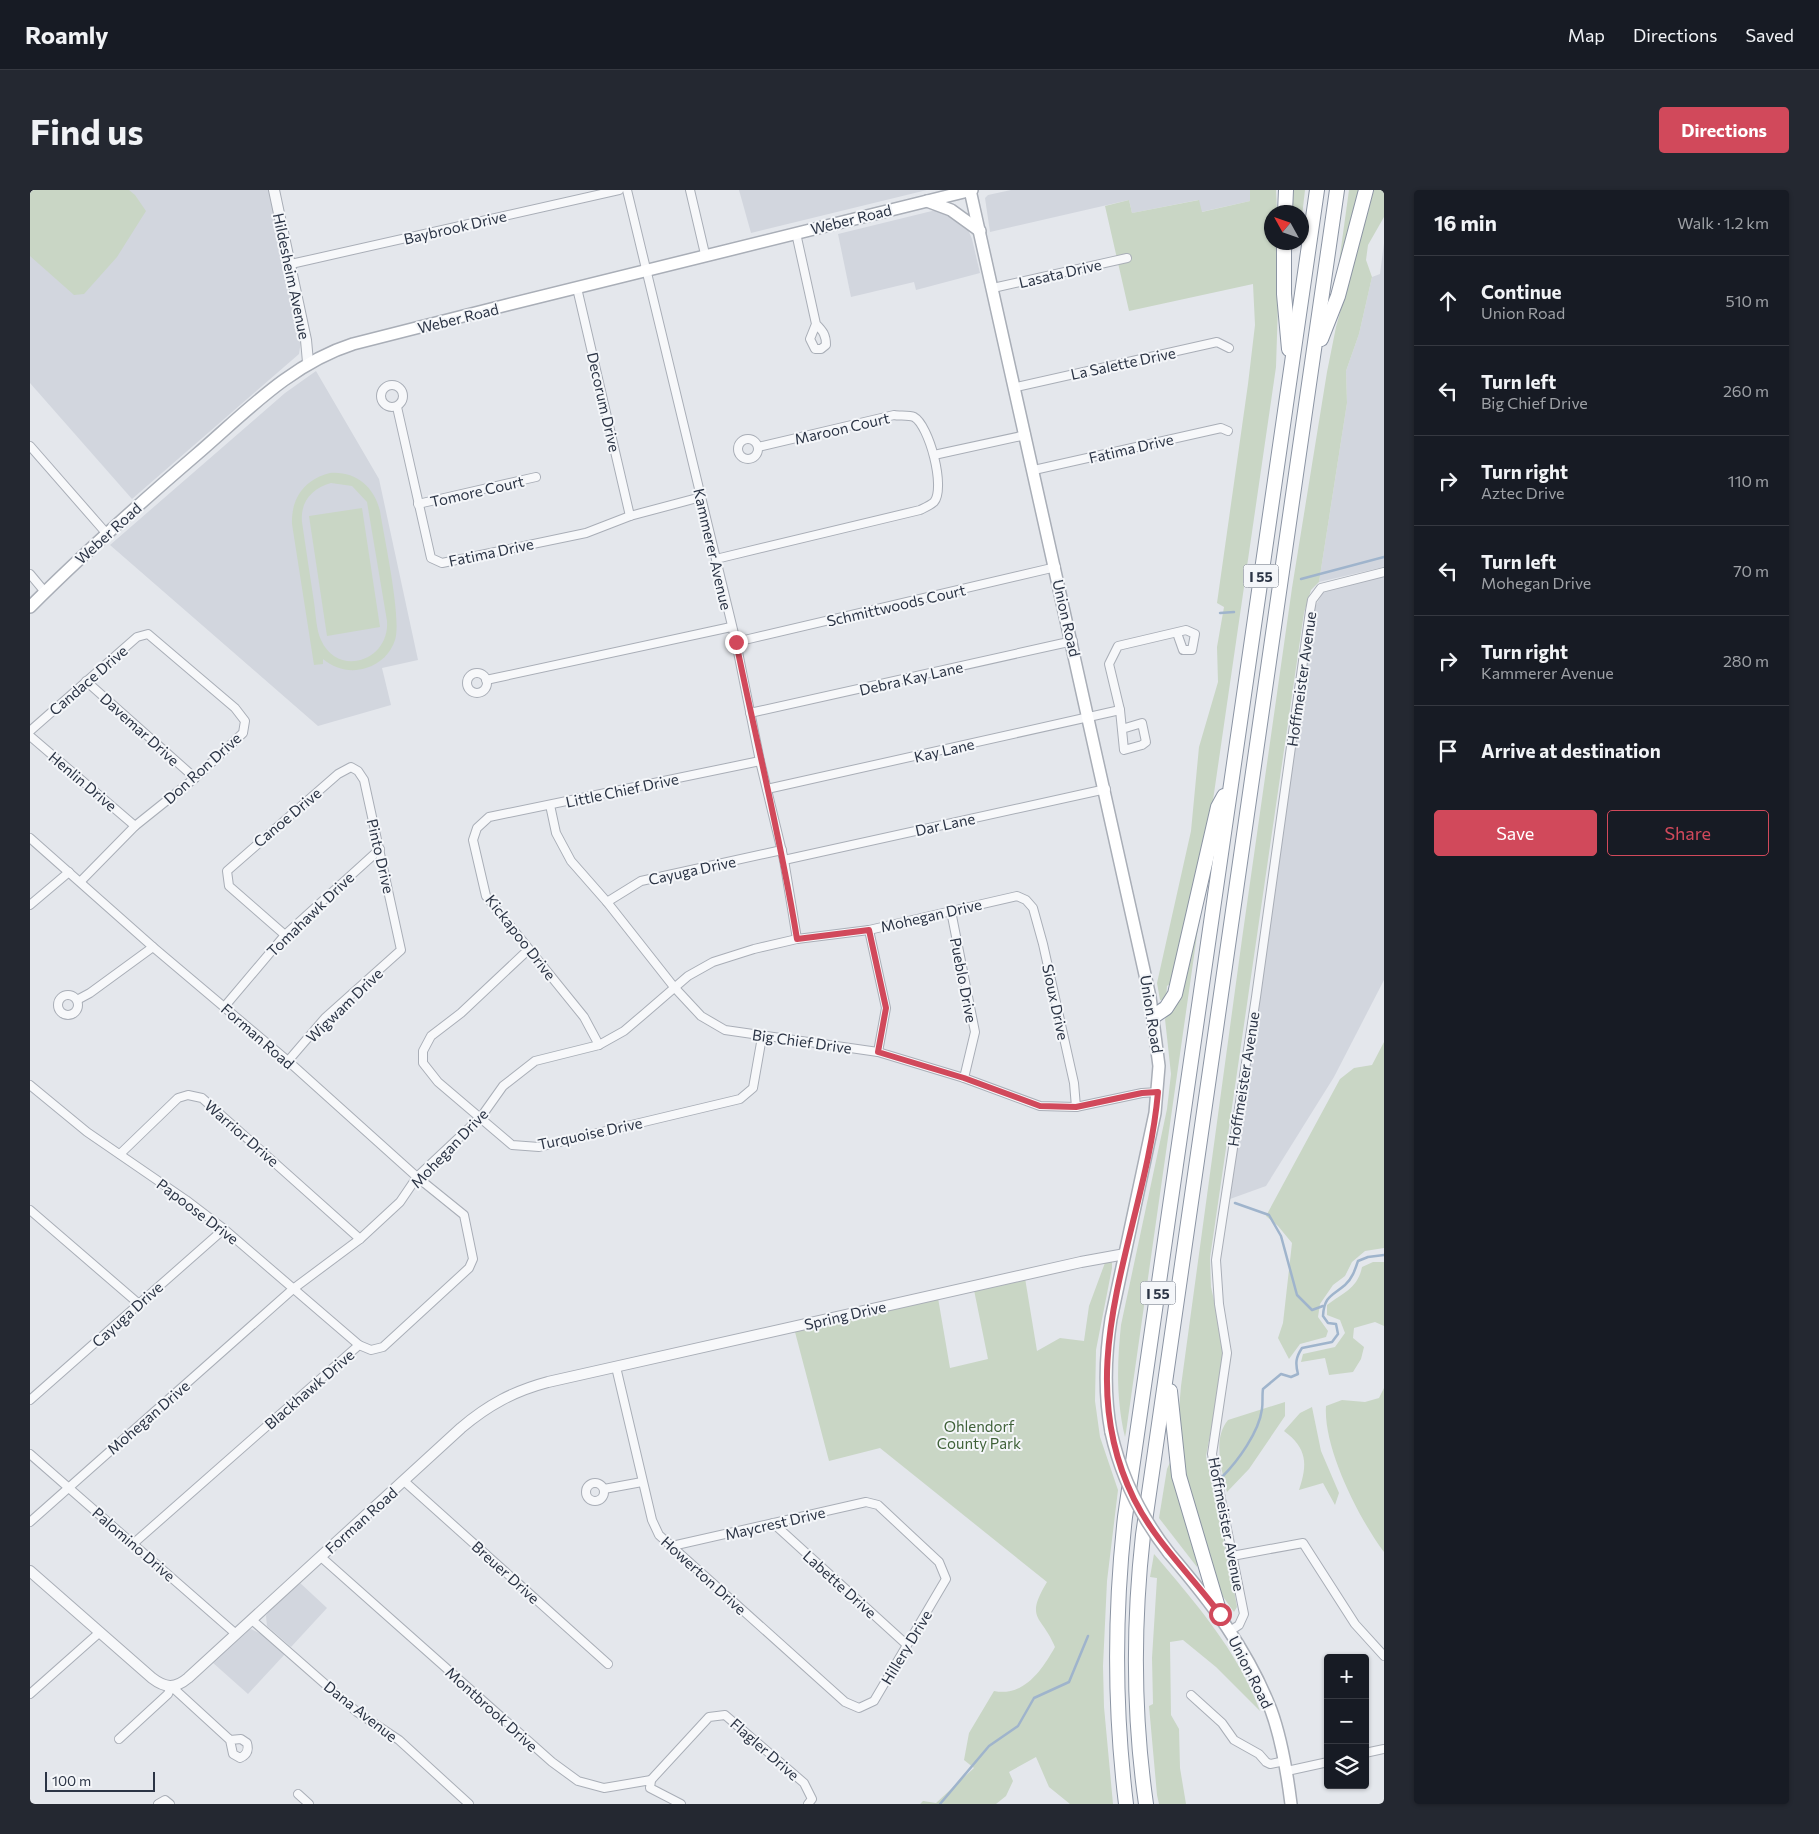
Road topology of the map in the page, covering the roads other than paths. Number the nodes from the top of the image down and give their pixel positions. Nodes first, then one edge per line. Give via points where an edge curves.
1 (274, 190) edge
2 (619, 190) edge
3 (627, 190) edge
4 (690, 190) edge
5 (971, 190) edge
6 (1286, 190) edge
7 (1317, 190) edge
8 (1337, 190) edge
9 (1366, 190) edge
10 (927, 201) junction
11 (1285, 205) edge
12 (980, 230) junction
13 (796, 233) junction
14 (1284, 250) edge
15 (705, 254) junction
16 (1127, 258) dead end
17 (290, 264) junction
18 (647, 268) junction
19 (577, 288) junction
20 (993, 288) junction
21 (816, 324) dead end
22 (1229, 348) dead end
23 (308, 362) junction
24 (1312, 363) junction
25 (1292, 368) junction
26 (1016, 387) junction
27 (398, 407) dead end
28 (1228, 431) dead end
29 (1026, 435) junction
30 (30, 446) edge
31 (758, 447) dead end
32 (934, 455) junction
33 (1034, 470) junction
34 (536, 477) dead end
35 (701, 497) junction
36 (418, 504) junction
37 (630, 516) junction
38 (107, 534) junction
39 (716, 559) junction
40 (1056, 567) junction
41 (1384, 572) edge
42 (30, 574) edge
43 (45, 592) junction
44 (30, 607) edge
45 (731, 627) junction
46 (1177, 633) dead end
47 (148, 634) joint
48 (1073, 641) junction
49 (736, 642) junction
50 (486, 680) dead end
51 (86, 681) junction
52 (1120, 710) junction
53 (750, 713) junction
54 (1090, 717) junction
55 (1122, 729) dead end
56 (30, 731) edge
57 (30, 736) edge
58 (760, 761) junction
59 (350, 768) joint
60 (195, 778) junction
61 (1230, 784) junction
62 (767, 789) junction
63 (1106, 789) junction
64 (550, 806) junction
65 (485, 820) joint
66 (135, 826) junction
67 (30, 838) edge
68 (380, 849) junction
69 (782, 850) junction
70 (784, 860) junction
71 (68, 872) junction
72 (81, 881) junction
73 (1026, 900) joint
74 (607, 902) junction
75 (30, 905) edge
76 (951, 911) junction
77 (869, 930) junction
78 (285, 935) junction
79 (797, 939) junction
80 (153, 947) junction
81 (402, 950) joint
82 (528, 950) junction
83 (674, 987) junction
84 (77, 1000) dead end
85 (225, 1006) junction
86 (1154, 1016) junction
87 (762, 1037) junction
88 (598, 1046) junction
89 (878, 1052) junction
90 (288, 1061) junction
91 (964, 1078) junction
92 (30, 1085) edge
93 (1158, 1092) junction
94 (1076, 1107) junction
95 (481, 1117) junction
96 (120, 1154) junction
97 (417, 1177) junction
98 (30, 1210) edge
99 (224, 1229) junction
100 (360, 1239) junction
101 (471, 1244) joint
102 (1125, 1254) junction
103 (293, 1289) junction
104 (138, 1304) junction
105 (359, 1345) junction
106 (616, 1367) junction
107 (1167, 1368) junction
108 (566, 1378) joint
109 (30, 1400) edge
110 (30, 1454) edge
111 (404, 1481) junction
112 (642, 1482) junction
113 (68, 1487) junction
114 (604, 1489) dead end
115 (30, 1522) edge
116 (773, 1523) junction
117 (134, 1543) junction
118 (672, 1546) junction
119 (321, 1556) junction
120 (1232, 1556) junction
121 (30, 1571) edge
122 (946, 1579) joint
123 (1220, 1614) junction
124 (252, 1620) junction
125 (1230, 1631) junction
126 (100, 1632) junction
127 (236, 1634) junction
128 (906, 1644) junction
129 (1384, 1656) edge
130 (608, 1664) dead end
131 (171, 1686) junction
132 (30, 1694) edge
133 (1191, 1695) dead end
134 (859, 1708) joint
135 (119, 1739) dead end
136 (230, 1740) dead end
137 (1384, 1749) edge
138 (1369, 1753) edge
139 (1324, 1762) edge
140 (1286, 1766) junction
141 (651, 1780) junction
142 (298, 1794) dead end
143 (810, 1801) edge
144 (158, 1804) edge
145 (170, 1804) edge
146 (309, 1804) edge
147 (469, 1804) edge
148 (681, 1804) edge
149 (1126, 1804) edge
150 (1146, 1804) edge
151 (1292, 1804) edge

1 - 17 street, Hildesheim Avenue
2 - 17 street, Baybrook Drive
3 - 18 street, Kammerer Avenue
4 - 15 street
5 - 10 main road, Weber Road
5 - 12 main road, Union Road
6 - 11 highway
7 - 25 highway, I 55
8 - 24 highway, I 55
9 - 24 highway via 1338,296
10 - 12 main road via 951,210
10 - 13 main road, Weber Road
12 - 20 main road, Union Road
13 - 15 main road, Weber Road
13 - 21 street
14 - 25 highway via 1285,321
15 - 18 main road, Weber Road
16 - 20 street, Lasata Drive
17 - 23 street, Hildesheim Avenue
18 - 19 main road, Weber Road
18 - 35 street, Kammerer Avenue
19 - 23 main road, Weber Road via 353,344
19 - 37 street, Decorum Drive
20 - 26 main road, Union Road
22 - 26 street, La Salette Drive via 1218,342
23 - 38 main road, Weber Road via 256,403
24 - 107 highway, I 55
25 - 61 highway, I 55
26 - 29 main road, Union Road
27 - 36 street, Fatima Drive
28 - 33 street, Fatima Drive via 1221,428
29 - 32 street
29 - 33 main road, Union Road
30 - 38 street
31 - 32 street, Maroon Court via 894,415 914,417 923,427
32 - 39 street via 937,495 934,502 920,510
33 - 40 main road, Union Road
34 - 36 street, Tomore Court
35 - 37 street, Fatima Drive
35 - 39 street, Kammerer Avenue
36 - 37 street, Fatima Drive via 431,558 442,563 586,533
38 - 43 main road, Weber Road
39 - 45 street, Kammerer Avenue
40 - 48 main road, Union Road
40 - 49 street, Schmittwoods Court
41 - 120 street, Hoffmeister Avenue via 1320,588 1312,600 1310,611 1216,1260 1227,1353 1212,1454
42 - 43 street
43 - 44 main road, Weber Road
45 - 49 street, Kammerer Avenue
45 - 50 street
46 - 52 street via 1118,646 1109,664
47 - 51 street, Candace Drive via 137,637
47 - 60 street, Don Ron Drive via 235,708 245,721 242,733
48 - 53 street, Debra Kay Lane
48 - 54 main road, Union Road
49 - 53 street, Kammerer Avenue
51 - 56 street, Candace Drive
51 - 60 street, Davemar Drive
52 - 54 street, Kay Lane
52 - 55 street
53 - 58 street, Kammerer Avenue
54 - 62 street, Kay Lane
54 - 63 main road, Union Road
57 - 66 street, Henlin Drive
58 - 62 street, Kammerer Avenue
58 - 64 street, Little Chief Drive
59 - 68 street, Pinto Drive via 358,771 364,780
59 - 78 street, Canoe Drive via 338,774 227,871 229,886
60 - 66 street, Don Ron Drive
61 - 86 highway via 1218,807 1176,994 1166,1008
61 - 149 highway, I 55 via 1120,1560 1115,1684
62 - 69 street, Kammerer Avenue
63 - 70 street, Dar Lane
63 - 86 main road, Union Road
64 - 65 street, Little Chief Drive
64 - 74 street, Big Chief Drive via 556,833 571,861
65 - 82 street, Kickapoo Drive via 477,828 473,840 486,896
66 - 72 street, Don Ron Drive
67 - 71 street, Forman Road
68 - 78 street, Tomahawk Drive
68 - 81 street, Pinto Drive
69 - 70 street, Kammerer Avenue
69 - 74 street, Cayuga Drive via 641,881
70 - 79 street, Kammerer Avenue
71 - 72 street, Forman Road
71 - 75 street
72 - 80 street, Forman Road
73 - 76 street, Mohegan Drive via 1017,896
73 - 94 street, Sioux Drive via 1032,908 1043,944 1074,1083
74 - 83 street, Big Chief Drive
76 - 77 street, Mohegan Drive
76 - 91 street, Pueblo Drive via 974,1032
77 - 79 street, Mohegan Drive
77 - 89 street via 886,1008
78 - 85 street, Tomahawk Drive
79 - 83 street, Mohegan Drive via 713,962
80 - 84 street
80 - 85 street, Forman Road
81 - 90 street, Wigwam Drive via 326,1018
82 - 88 street, Kickapoo Drive via 584,1017
82 - 95 street, Turquoise Drive via 426,1042 423,1051 423,1063 429,1073
83 - 87 street, Big Chief Drive via 701,1016 725,1030
83 - 88 street, Mohegan Drive via 644,1014
85 - 90 street, Forman Road
86 - 93 main road, Union Road
87 - 89 street, Big Chief Drive
87 - 95 street, Turquoise Drive via 753,1088 740,1099 538,1146 512,1144
88 - 95 street, Mohegan Drive via 535,1061 503,1086
89 - 91 street, Big Chief Drive
90 - 97 street, Forman Road
91 - 94 street, Big Chief Drive via 1040,1106
92 - 96 street, Papoose Drive via 87,1132
93 - 94 street, Big Chief Drive
93 - 102 main road, Union Road
95 - 97 street, Mohegan Drive
96 - 99 street, Papoose Drive
96 - 100 street, Warrior Drive via 178,1098 188,1095 202,1098
97 - 100 street, Mohegan Drive via 400,1202
97 - 101 street, Forman Road via 464,1215
98 - 104 street
99 - 103 street, Papoose Drive
99 - 104 street, Cayuga Drive
100 - 103 street, Mohegan Drive
101 - 105 street, Blackhawk Drive via 473,1259 469,1268 383,1347 371,1350
102 - 106 street, Spring Drive
102 - 123 main road, Union Road, bridge via 1107,1346 1106,1392 1118,1456 1134,1499 1169,1553
103 - 105 street, Papoose Drive
103 - 113 street, Mohegan Drive
104 - 109 street, Cayuga Drive
105 - 117 street, Blackhawk Drive
106 - 108 street, Spring Drive
106 - 112 street, Howerton Drive
107 - 123 highway via 1179,1476
107 - 150 highway, I 55 via 1143,1535 1136,1610 1136,1700
108 - 111 street, Forman Road via 518,1391 490,1405
110 - 113 street, Palomino Drive
111 - 119 street, Forman Road
111 - 130 street, Breuer Drive
112 - 114 street
112 - 118 street, Howerton Drive via 659,1535
113 - 115 street, Mohegan Drive
113 - 117 street, Palomino Drive
116 - 118 street, Maycrest Drive
116 - 122 street, Maycrest Drive via 866,1502 878,1505 939,1562
116 - 128 street, Labette Drive
117 - 127 street, Palomino Drive
118 - 134 street, Howerton Drive via 845,1702
119 - 124 street, Forman Road
119 - 141 street, Montbrook Drive via 552,1762 578,1781 604,1788
120 - 125 street, Hoffmeister Avenue via 1244,1614 1239,1625
120 - 129 street via 1303,1544 1355,1624
121 - 126 street
122 - 128 street, Hillery Drive
123 - 125 main road, Union Road
124 - 127 street, Forman Road
124 - 147 street, Dana Avenue via 357,1712 399,1740
125 - 140 main road, Union Road via 1268,1703
126 - 131 street via 158,1682
126 - 132 street
127 - 131 street, Forman Road via 183,1682
128 - 134 street, Hillery Drive via 874,1701
131 - 135 street via 168,1694
131 - 136 street
133 - 140 street via 1222,1723 1234,1740 1259,1754 1266,1762
137 - 138 street
139 - 140 street
140 - 151 main road, Union Road
141 - 143 street, Flagler Drive via 709,1717 725,1715 804,1783
141 - 148 street via 650,1788
142 - 146 street
144 - 145 street via 165,1800

